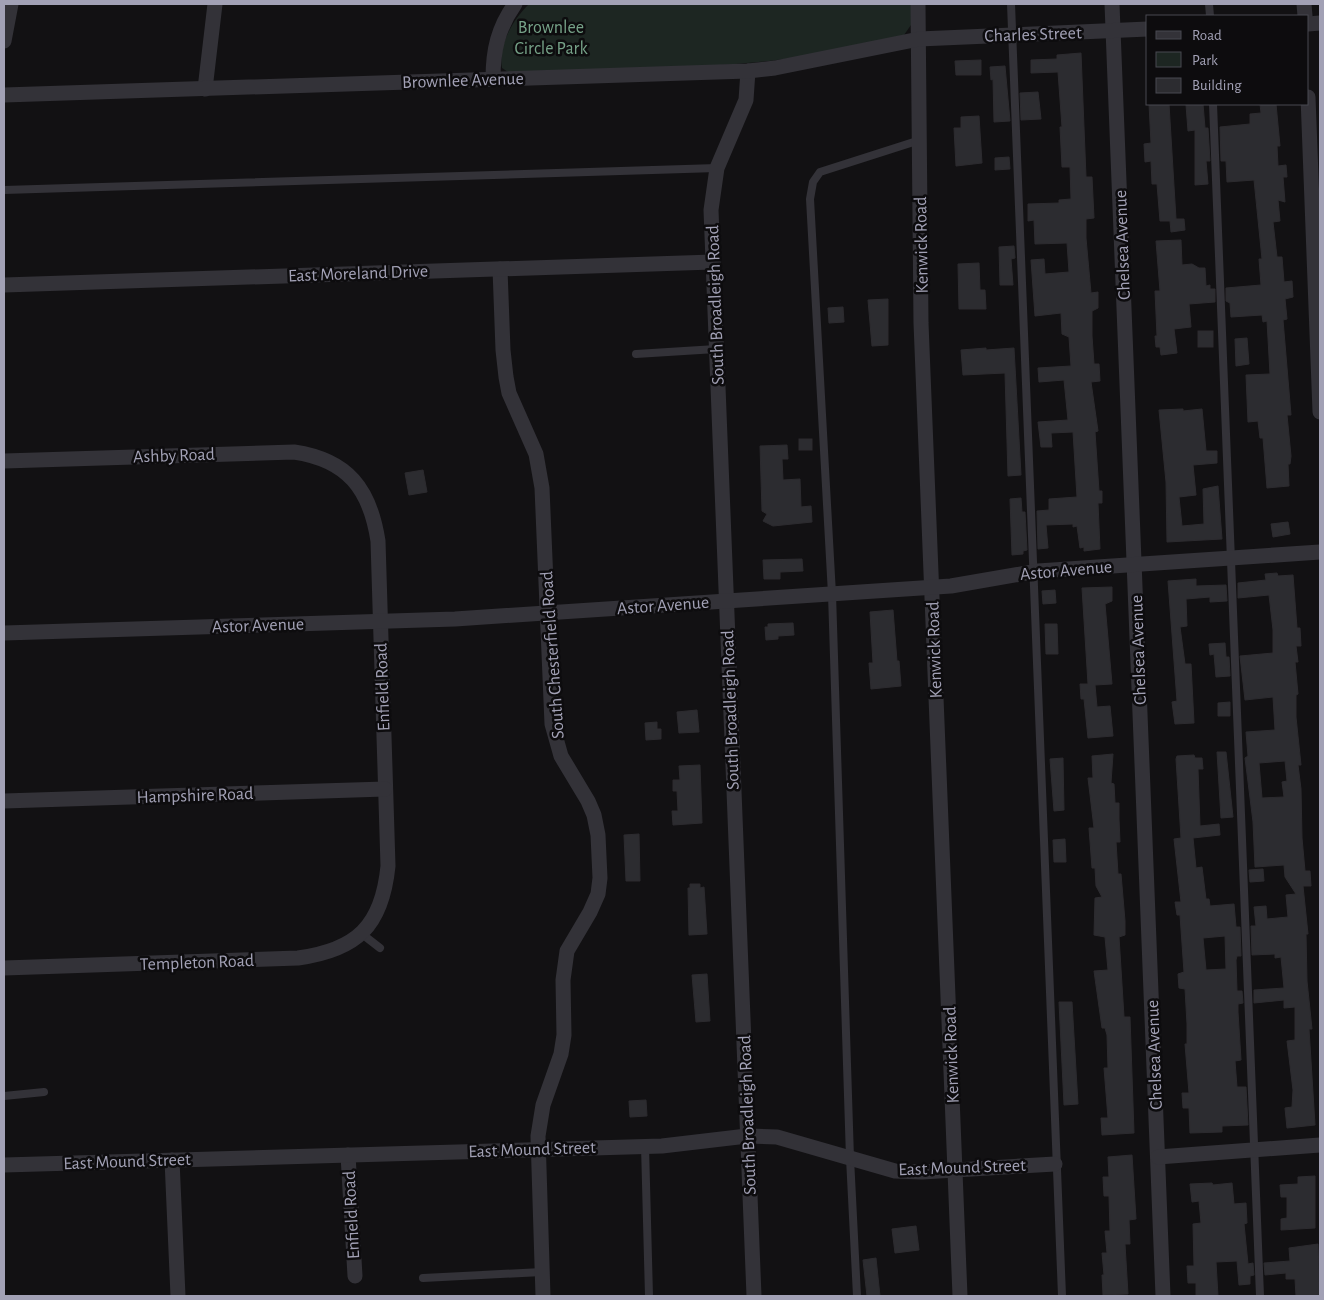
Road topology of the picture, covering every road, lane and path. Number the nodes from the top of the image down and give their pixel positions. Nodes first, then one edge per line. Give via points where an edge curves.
1 (9, 4) edge
2 (215, 4) edge
3 (515, 4) edge
4 (918, 4) edge
5 (1011, 4) edge
6 (1112, 4) edge
7 (1146, 29) edge
8 (1113, 31) junction
9 (1013, 35) junction
10 (918, 39) junction
11 (4, 41) edge
12 (748, 71) junction
13 (494, 79) junction
14 (204, 88) junction
15 (4, 95) edge
16 (1213, 105) edge
17 (1308, 105) edge
18 (920, 140) junction
19 (717, 168) junction
20 (4, 190) edge
21 (712, 262) junction
22 (500, 268) junction
23 (4, 285) edge
24 (716, 349) junction
25 (636, 354) dead end
26 (1320, 412) edge
27 (4, 461) edge
28 (341, 468) joint
29 (1320, 552) edge
30 (1231, 557) junction
31 (1134, 564) junction
32 (1034, 572) junction
33 (932, 587) junction
34 (832, 594) junction
35 (726, 601) junction
36 (548, 613) junction
37 (380, 622) junction
38 (4, 633) edge
39 (385, 789) junction
40 (4, 801) edge
41 (374, 916) joint
42 (362, 934) junction
43 (380, 948) dead end
44 (4, 968) edge
45 (44, 1092) dead end
46 (4, 1096) edge
47 (747, 1136) junction
48 (1320, 1145) edge
49 (645, 1146) junction
50 (539, 1149) junction
51 (1254, 1150) junction
52 (348, 1155) junction
53 (1158, 1157) junction
54 (850, 1158) junction
55 (172, 1160) junction
56 (1055, 1164) junction
57 (4, 1165) edge
58 (955, 1171) junction
59 (542, 1272) junction
60 (355, 1276) dead end
61 (423, 1278) dead end
62 (178, 1296) edge
63 (543, 1296) edge
64 (649, 1296) edge
65 (754, 1296) edge
66 (857, 1296) edge
67 (960, 1296) edge
68 (1062, 1296) edge
69 (1163, 1296) edge
70 (1260, 1296) edge

1 - 11 street
2 - 14 street
3 - 13 street via 503,20 496,43
4 - 10 street, Kenwick Road
5 - 9 lane
6 - 8 street, Chelsea Avenue
7 - 8 street, Charles Street
8 - 9 street, Charles Street
8 - 31 street, Chelsea Avenue
9 - 10 street, Charles Street
9 - 32 lane
10 - 12 street, Brownlee Avenue
10 - 18 street, Kenwick Road
12 - 13 street, Brownlee Avenue
12 - 19 street, South Broadleigh Road via 746,100
13 - 14 street, Brownlee Avenue
14 - 15 street, Brownlee Avenue
16 - 30 lane
17 - 26 street
18 - 33 street, Kenwick Road via 921,323
18 - 34 lane via 820,172 810,199
19 - 20 lane
19 - 21 street, South Broadleigh Road via 711,210
21 - 22 street, East Moreland Drive
21 - 24 street, South Broadleigh Road
22 - 23 street, East Moreland Drive
22 - 36 street, South Chesterfield Road via 502,350 509,393 539,466
24 - 25 lane
24 - 35 street, South Broadleigh Road
27 - 28 street, Ashby Road via 278,451 311,454
28 - 37 street, Enfield Road via 362,489 374,518 378,541
29 - 30 street, Astor Avenue
30 - 31 street, Astor Avenue
30 - 51 lane
31 - 32 street, Astor Avenue
31 - 53 street, Chelsea Avenue
32 - 33 street, Astor Avenue
32 - 56 lane
33 - 34 street, Astor Avenue
33 - 58 street, Kenwick Road
34 - 35 street, Astor Avenue
34 - 54 lane
35 - 36 street, Astor Avenue
35 - 47 street, South Broadleigh Road
36 - 37 street, Astor Avenue
36 - 50 street, South Chesterfield Road via 552,724 568,771 594,815 600,878 598,894 590,912 567,951 564,1035 561,1054 543,1105
37 - 38 street, Astor Avenue
37 - 39 street, Enfield Road
39 - 40 street, Hampshire Road
39 - 41 street, Enfield Road via 388,866 384,892
41 - 42 street, Templeton Road
42 - 43 lane
42 - 44 street, Templeton Road via 331,952 298,958
45 - 46 lane
47 - 49 street, East Mound Street
47 - 54 street, East Mound Street via 777,1137
47 - 65 street, South Broadleigh Road
48 - 51 street
49 - 50 street, East Mound Street
49 - 64 lane
50 - 52 street, East Mound Street
50 - 59 street, South Chesterfield Road
51 - 53 street
51 - 70 lane
52 - 55 street, East Mound Street
52 - 60 street, Enfield Road
53 - 69 street, Chelsea Avenue
54 - 58 street, East Mound Street via 895,1170
54 - 66 lane
55 - 57 street, East Mound Street
55 - 62 street
56 - 58 street, East Mound Street
56 - 68 lane
58 - 67 street, Kenwick Road
59 - 61 lane
59 - 63 street, South Chesterfield Road

